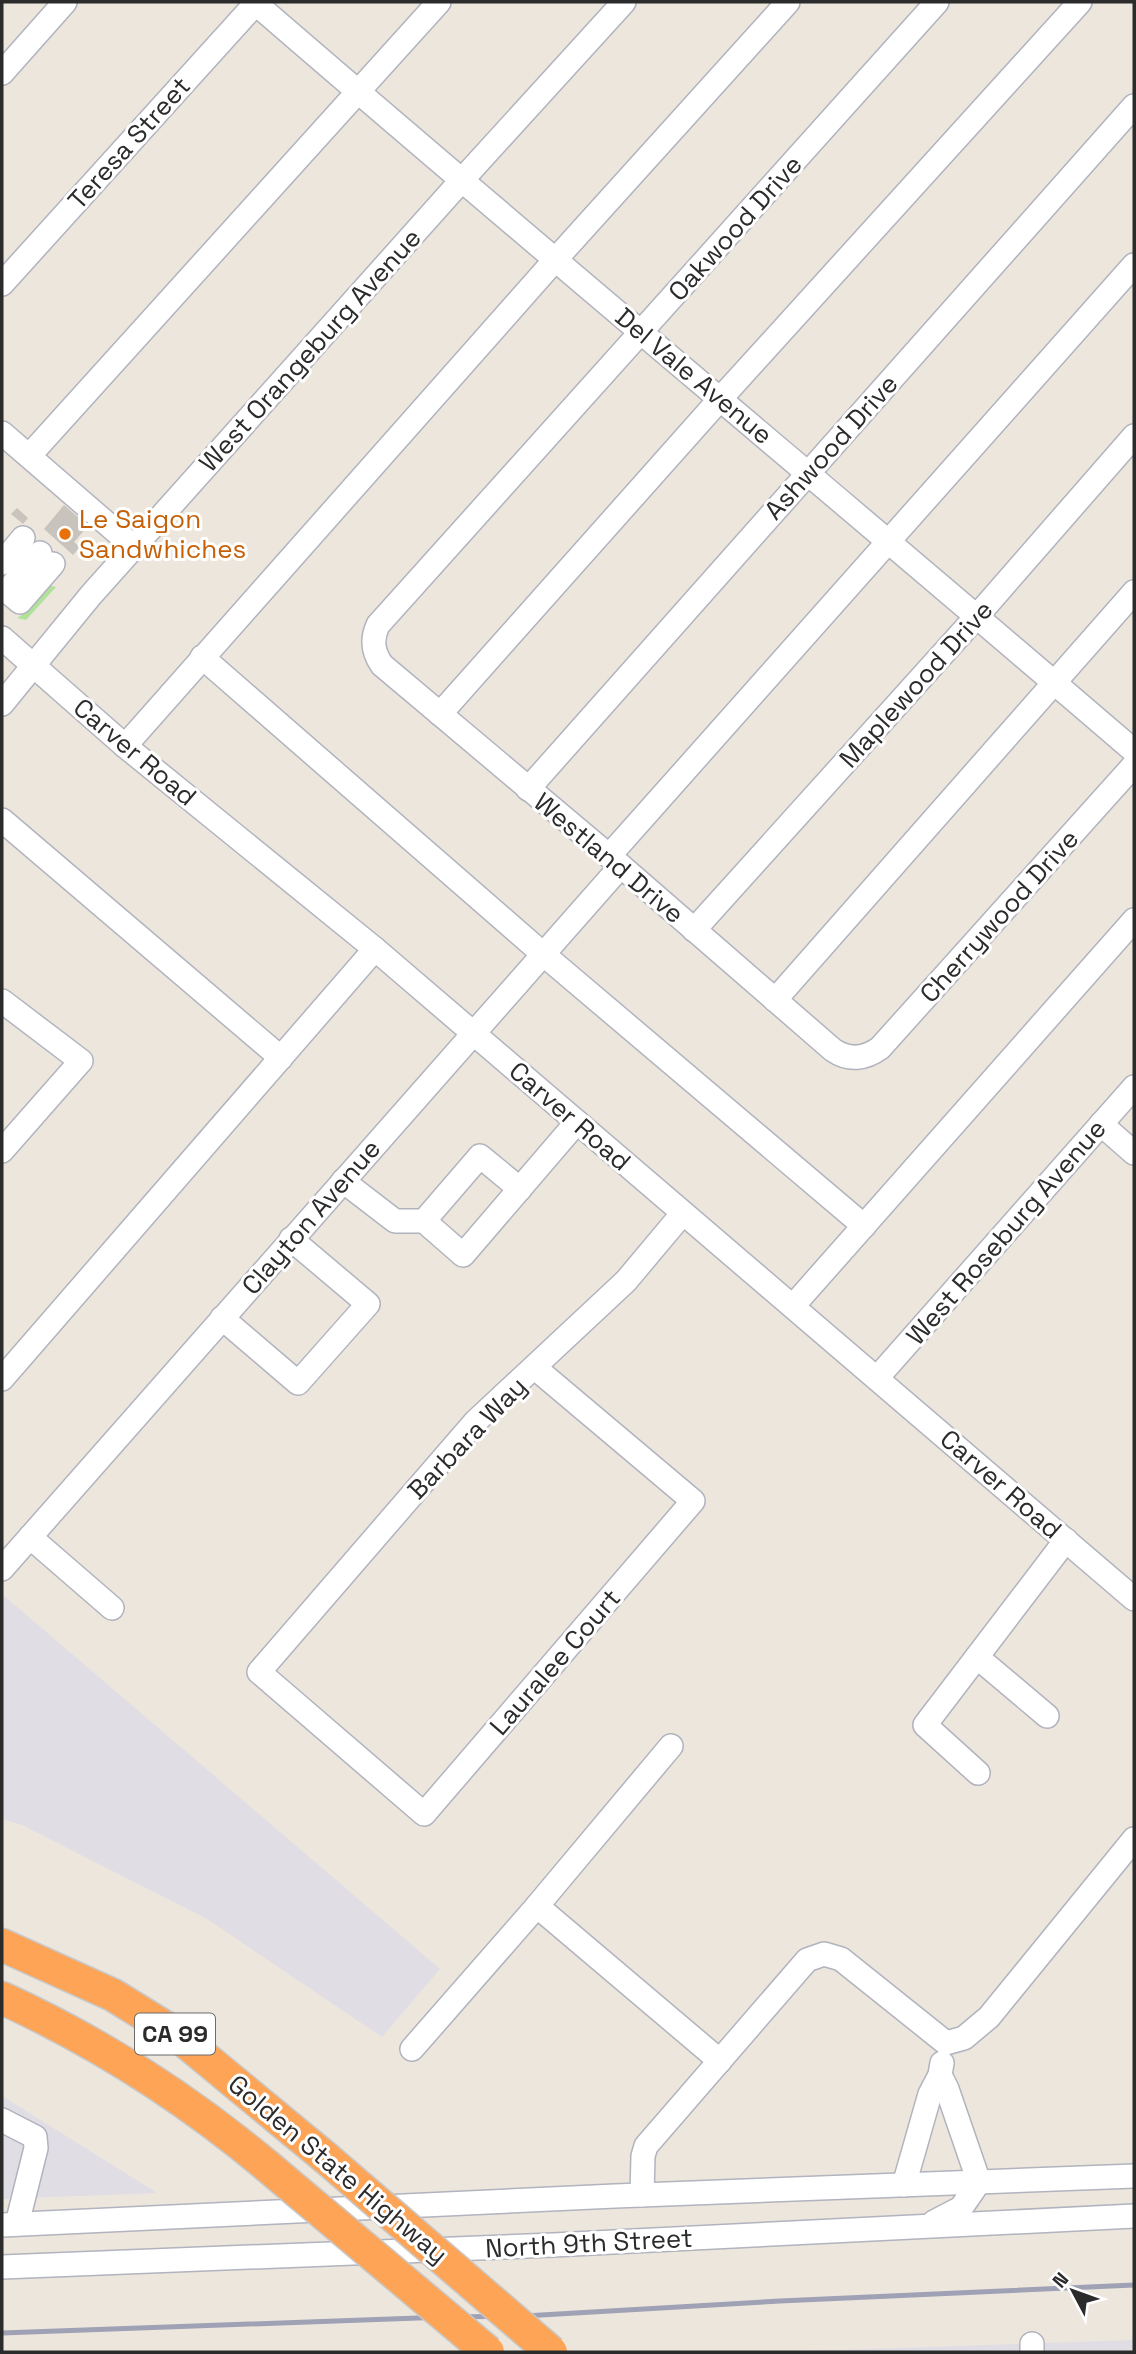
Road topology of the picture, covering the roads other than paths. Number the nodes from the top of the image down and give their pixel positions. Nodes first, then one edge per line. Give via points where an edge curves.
1 (65, 2) edge
2 (255, 2) edge
3 (439, 2) edge
4 (624, 2) edge
5 (788, 2) edge
6 (937, 2) edge
7 (1080, 2) edge
8 (2, 73) edge
9 (358, 92) junction
10 (1134, 106) edge
11 (461, 181) junction
12 (555, 260) junction
13 (1134, 265) edge
14 (2, 284) edge
15 (642, 332) junction
16 (721, 398) junction
17 (2, 433) edge
18 (1134, 436) edge
19 (29, 456) junction
20 (809, 472) junction
21 (890, 541) junction
22 (27, 547) edge
23 (134, 547) junction
24 (2, 563) edge
25 (2, 579) edge
26 (1134, 592) edge
27 (977, 616) junction
28 (2, 638) edge
29 (373, 645) joint
30 (202, 657) junction
31 (34, 665) junction
32 (1054, 682) junction
33 (2, 705) edge
34 (440, 714) junction
35 (125, 746) junction
36 (1134, 751) edge
37 (1134, 765) edge
38 (528, 789) junction
39 (2, 820) edge
40 (615, 861) junction
41 (1134, 920) edge
42 (694, 930) junction
43 (375, 949) junction
44 (543, 954) junction
45 (775, 1000) junction
46 (2, 1001) edge
47 (473, 1032) junction
48 (857, 1057) joint
49 (281, 1058) junction
50 (1134, 1087) edge
51 (577, 1122) junction
52 (1101, 1124) junction
53 (2, 1151) edge
54 (1134, 1153) edge
55 (343, 1181) junction
56 (520, 1189) junction
57 (684, 1213) junction
58 (424, 1221) junction
59 (863, 1226) junction
60 (292, 1239) junction
61 (793, 1306) junction
62 (222, 1318) junction
63 (534, 1367) junction
64 (877, 1378) junction
65 (2, 1379) edge
66 (30, 1537) junction
67 (1066, 1540) junction
68 (2, 1569) edge
69 (1134, 1599) edge
70 (112, 1608) dead end
71 (976, 1657) junction
72 (259, 1672) joint
73 (1047, 1716) dead end
74 (671, 1746) dead end
75 (978, 1773) dead end
76 (1134, 1839) edge
77 (537, 1906) junction
78 (2, 1945) edge
79 (2, 1998) edge
80 (946, 2043) junction
81 (412, 2049) dead end
82 (720, 2061) junction
83 (940, 2075) junction
84 (2, 2120) edge
85 (1134, 2176) edge
86 (979, 2182) junction
87 (904, 2185) junction
88 (642, 2195) junction
89 (1134, 2216) edge
90 (9, 2225) edge
91 (917, 2227) junction
92 (2, 2267) edge
93 (488, 2352) edge
94 (551, 2352) edge

1 - 8 street
2 - 9 street, Del Vale Avenue
2 - 14 street, Teresa Street
3 - 9 street
4 - 11 street, West Orangeburg Avenue
5 - 12 street
6 - 15 street, Oakwood Drive
7 - 16 street
9 - 11 street, Del Vale Avenue
9 - 19 street
10 - 20 street, Ashwood Drive
11 - 12 street, Del Vale Avenue
11 - 23 street, West Orangeburg Avenue
12 - 15 street, Del Vale Avenue
12 - 30 street
13 - 21 street, Clayton Avenue
15 - 16 street, Del Vale Avenue
15 - 29 street, Oakwood Drive via 379,625
16 - 20 street, Del Vale Avenue
16 - 34 street
17 - 19 street
18 - 27 street, Maplewood Drive
19 - 23 street
20 - 21 street, Del Vale Avenue
20 - 38 street, Ashwood Drive
21 - 27 street, Del Vale Avenue
21 - 40 street, Clayton Avenue
22 - 24 street
22 - 25 street
23 - 31 street, West Orangeburg Avenue
26 - 32 street
27 - 32 street, Del Vale Avenue
27 - 42 street, Maplewood Drive
28 - 31 street, Carver Road
29 - 34 street, Westland Drive via 382,665
30 - 35 street
30 - 44 street
31 - 33 street, West Orangeburg Avenue
31 - 35 street, Carver Road
32 - 36 street, Del Vale Avenue
32 - 45 street
34 - 38 street, Westland Drive
35 - 43 street, Carver Road
37 - 48 street, Cherrywood Drive via 880,1048
38 - 40 street, Westland Drive
39 - 49 street
40 - 42 street, Westland Drive
40 - 44 street, Clayton Avenue
41 - 59 street
42 - 45 street, Westland Drive
43 - 47 street, Carver Road
43 - 49 street
44 - 47 street, Clayton Avenue
44 - 59 street
45 - 48 street, Westland Drive via 833,1050
46 - 53 street via 81,1061
47 - 51 street, Carver Road
47 - 55 street, Clayton Avenue
49 - 65 street
50 - 52 street, West Roseburg Avenue
51 - 56 street
51 - 57 street, Carver Road
52 - 54 street
52 - 64 street, West Roseburg Avenue
55 - 58 street via 395,1221
55 - 60 street, Clayton Avenue
56 - 58 street via 480,1156
56 - 58 street via 463,1255
57 - 61 street, Carver Road
57 - 63 street, Barbara Way via 626,1281
59 - 61 street
60 - 62 street, Clayton Avenue
60 - 62 street via 368,1304 298,1383
61 - 64 street, Carver Road
62 - 66 street, Clayton Avenue
63 - 72 street, Barbara Way via 475,1422
63 - 72 street, Lauralee Court via 693,1502 424,1814
64 - 67 street, Carver Road
66 - 68 street, Clayton Avenue
66 - 70 street
67 - 69 street, Carver Road
67 - 71 street
71 - 73 street
71 - 75 street via 925,1725
74 - 77 street
76 - 80 street via 989,2017 964,2038
77 - 81 street
77 - 82 street
78 - 94 highway, Golden State Highway / CA 99, bridge via 113,1995 176,2034
79 - 93 highway, Golden State Highway / CA 99, bridge via 74,2035 199,2113
80 - 82 street via 841,1959 824,1954 807,1960
80 - 83 street
82 - 88 street via 646,2146
83 - 86 street
83 - 87 street via 930,2094
84 - 90 street via 35,2137 36,2148
85 - 86 street, North 9th Street
86 - 87 street, North 9th Street
86 - 91 street via 954,2213
87 - 88 street, North 9th Street
88 - 90 street, North 9th Street
89 - 91 street, North 9th Street
91 - 92 street, North 9th Street

